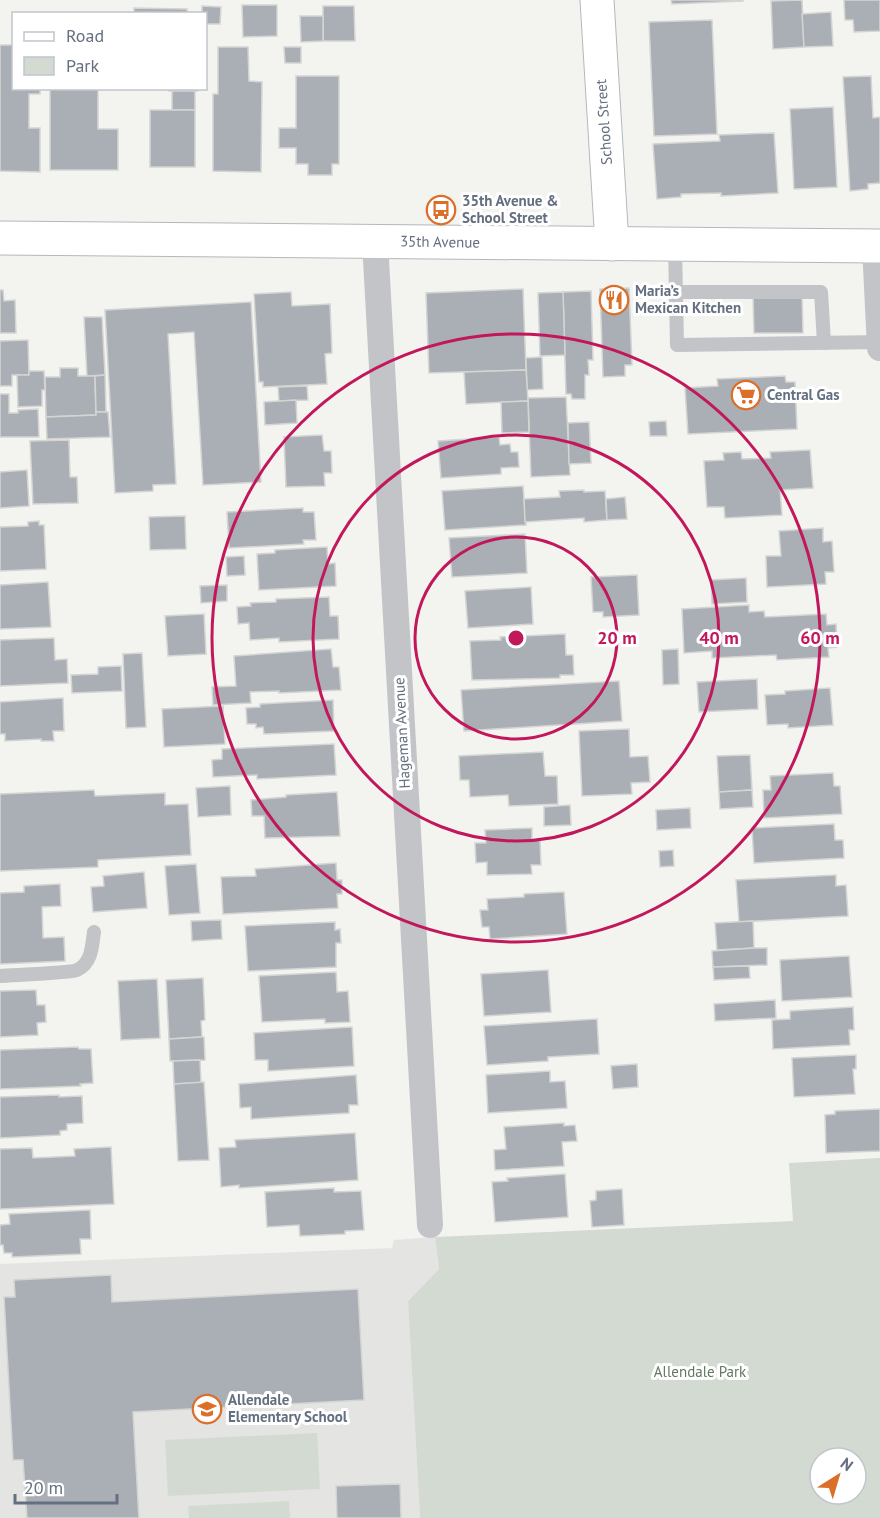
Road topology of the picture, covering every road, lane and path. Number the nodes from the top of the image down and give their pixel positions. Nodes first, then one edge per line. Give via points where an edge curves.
1 (597, 0) edge
2 (0, 238) edge
3 (375, 242) junction
4 (612, 244) junction
5 (675, 245) junction
6 (878, 246) edge
7 (676, 292) junction
8 (880, 342) edge
9 (824, 343) junction
10 (880, 348) edge
11 (94, 932) dead end
12 (0, 976) edge
13 (430, 1225) dead end

1 - 4 main road, School Street
2 - 3 main road, 35th Avenue
3 - 4 main road, 35th Avenue
3 - 13 street, Hageman Avenue
4 - 5 main road, 35th Avenue
5 - 6 main road, 35th Avenue
5 - 7 lane
6 - 8 street
7 - 9 lane via 822,292
7 - 9 lane via 677,345
8 - 9 lane
8 - 10 street
11 - 12 lane via 91,953 76,971

